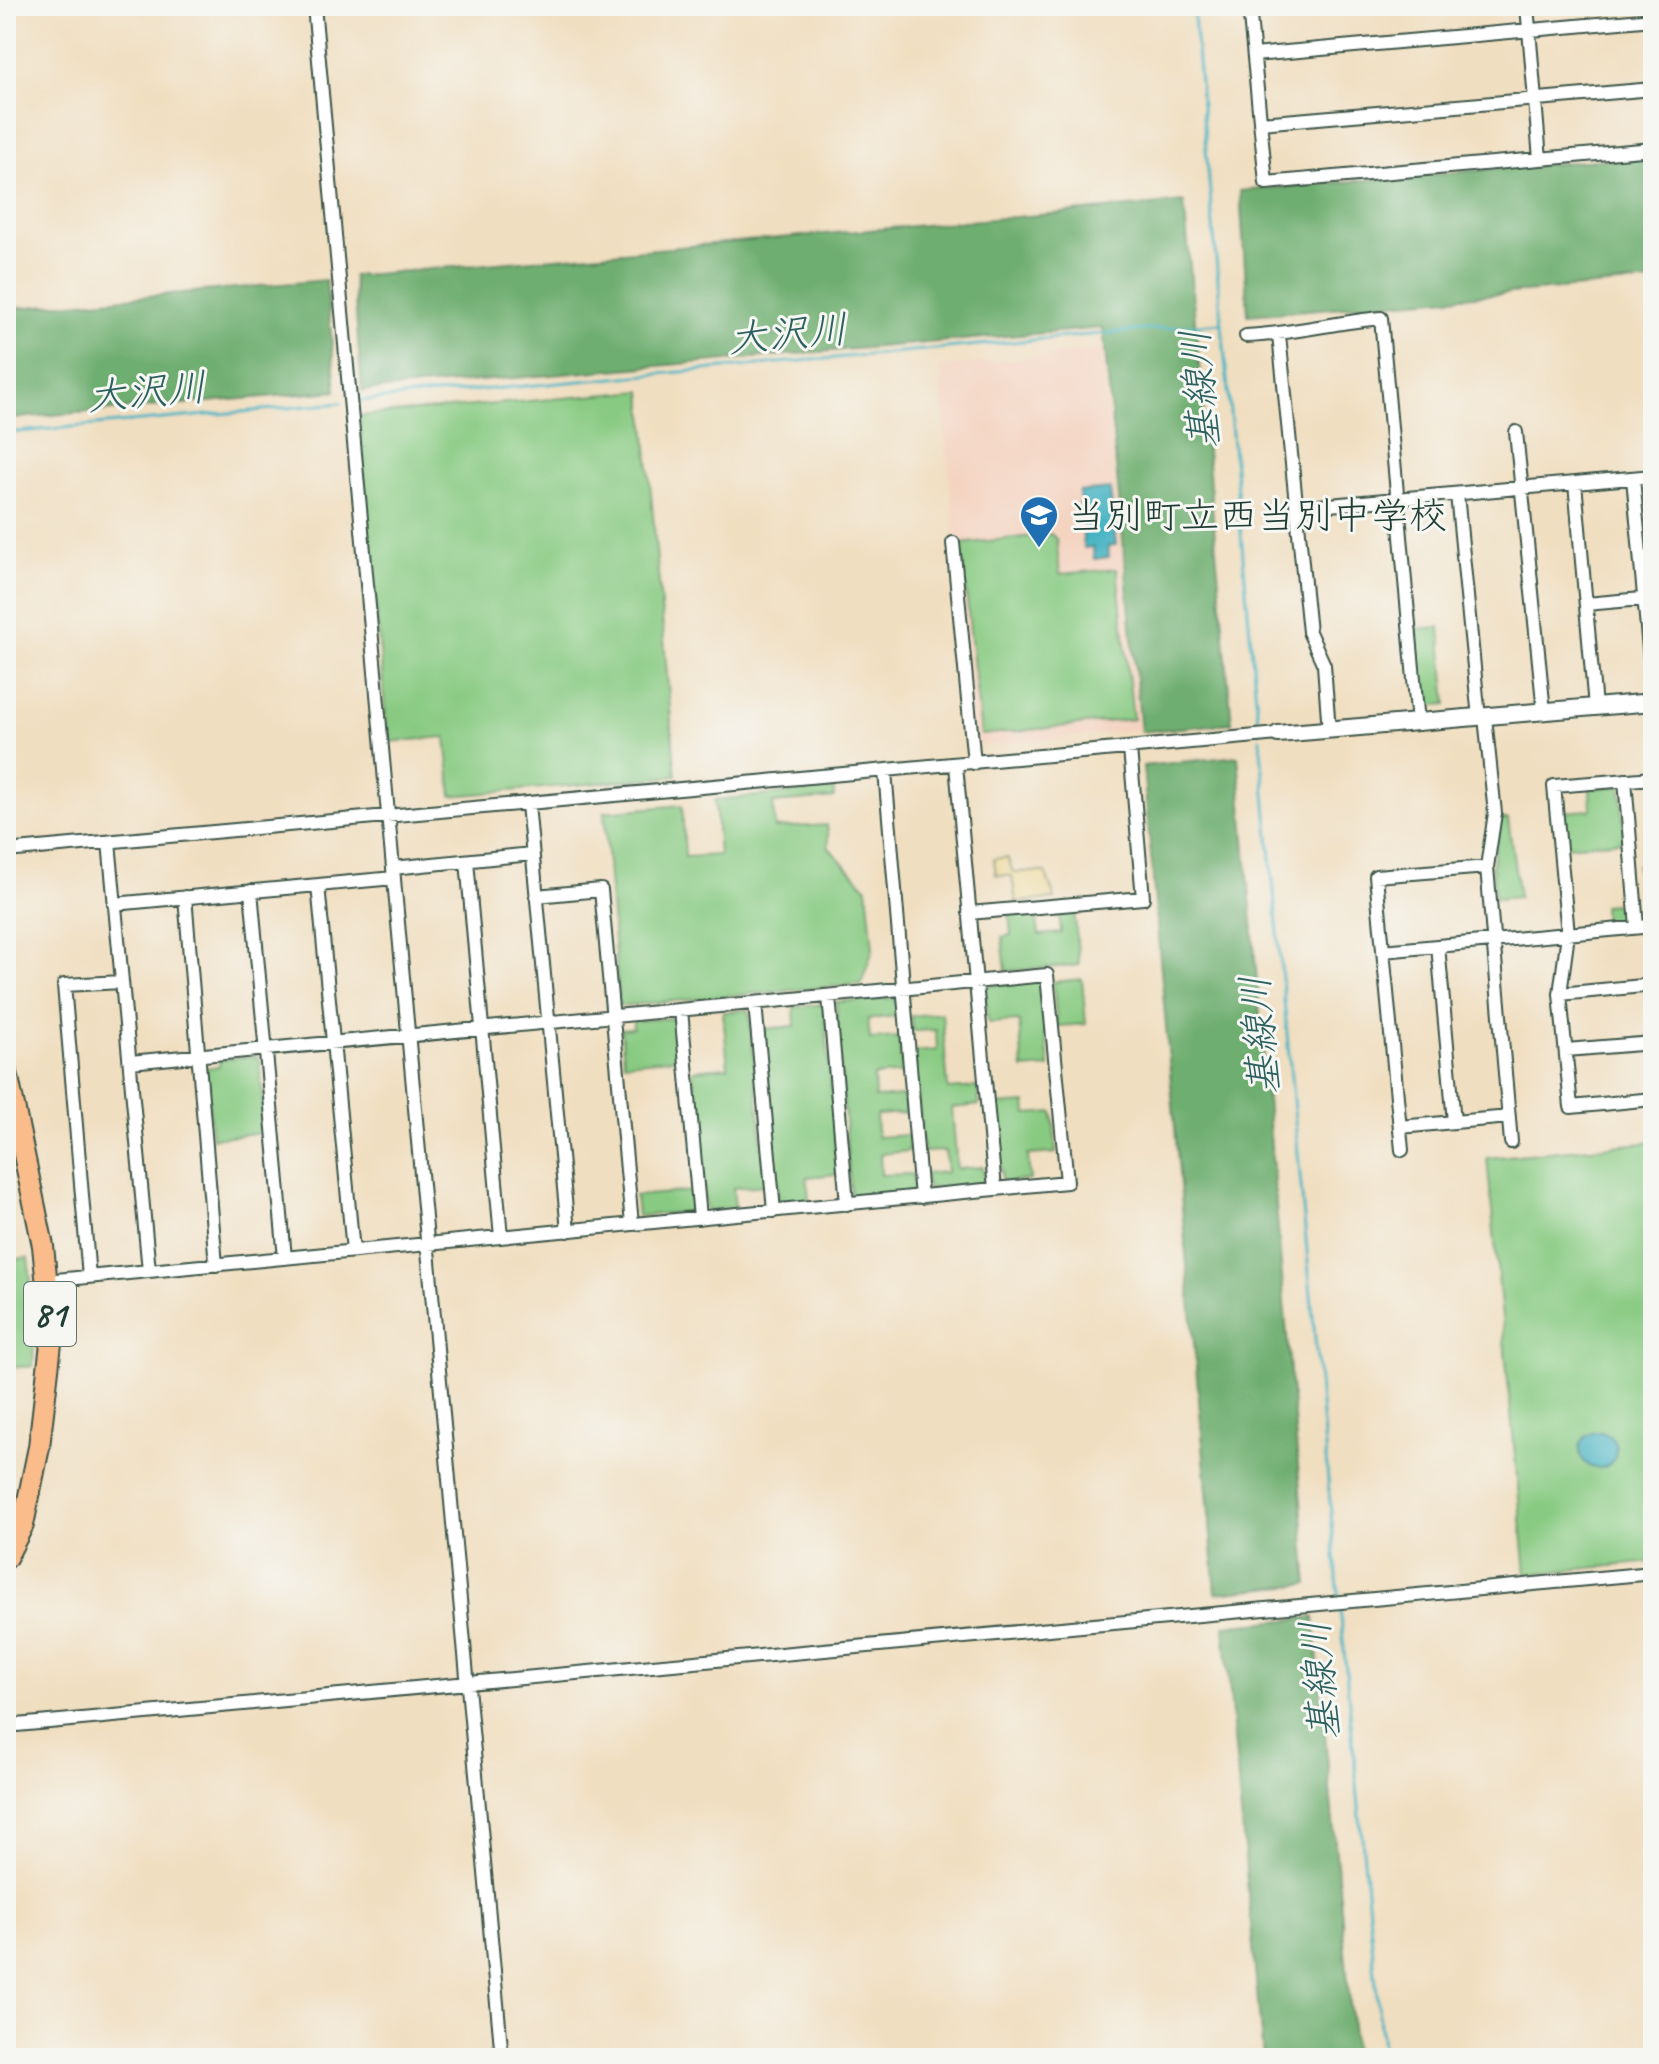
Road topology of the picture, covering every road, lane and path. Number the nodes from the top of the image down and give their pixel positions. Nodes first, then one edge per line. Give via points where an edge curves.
1 (314, 6) edge
2 (1249, 6) edge
3 (1527, 6) edge
4 (1653, 19) edge
5 (1529, 31) junction
6 (1254, 55) junction
7 (1653, 89) edge
8 (1535, 99) junction
9 (1260, 123) junction
10 (1653, 149) edge
11 (1540, 159) junction
12 (1279, 335) junction
13 (1246, 336) dead end
14 (1516, 432) dead end
15 (1653, 476) edge
16 (1633, 478) junction
17 (1575, 483) junction
18 (1522, 488) junction
19 (1457, 494) junction
20 (1398, 499) junction
21 (1296, 508) junction
22 (953, 543) dead end
23 (1649, 598) edge
24 (1586, 604) junction
25 (1653, 692) edge
26 (1653, 702) edge
27 (1595, 707) junction
28 (1544, 712) junction
29 (1482, 718) junction
30 (1418, 723) junction
31 (1329, 731) junction
32 (1278, 734) joint
33 (1130, 749) junction
34 (974, 763) junction
35 (956, 765) junction
36 (885, 771) junction
37 (1653, 778) edge
38 (1625, 780) junction
39 (528, 804) junction
40 (388, 816) junction
41 (109, 842) junction
42 (6, 851) edge
43 (532, 854) junction
44 (467, 861) junction
45 (1487, 867) junction
46 (393, 873) junction
47 (318, 885) junction
48 (251, 891) junction
49 (536, 896) junction
50 (185, 897) junction
51 (114, 904) junction
52 (969, 913) junction
53 (1653, 926) edge
54 (1637, 927) junction
55 (1568, 934) junction
56 (1493, 941) junction
57 (1438, 946) junction
58 (1383, 951) junction
59 (122, 982) junction
60 (976, 982) junction
61 (1653, 985) edge
62 (901, 989) junction
63 (1560, 994) junction
64 (829, 996) junction
65 (755, 1003) junction
66 (681, 1010) junction
67 (612, 1016) junction
68 (548, 1022) junction
69 (482, 1029) junction
70 (408, 1036) junction
71 (332, 1043) junction
72 (1653, 1043) edge
73 (265, 1049) junction
74 (1566, 1050) junction
75 (198, 1055) junction
76 (130, 1062) junction
77 (6, 1068) edge
78 (1653, 1099) edge
79 (1509, 1117) junction
80 (1454, 1122) junction
81 (1400, 1127) junction
82 (1511, 1142) dead end
83 (1402, 1150) dead end
84 (995, 1189) junction
85 (921, 1197) junction
86 (847, 1204) junction
87 (774, 1211) junction
88 (700, 1218) junction
89 (632, 1224) junction
90 (568, 1231) junction
91 (501, 1237) junction
92 (427, 1244) junction
93 (353, 1251) junction
94 (285, 1258) junction
95 (216, 1265) junction
96 (149, 1271) junction
97 (89, 1277) junction
98 (46, 1281) junction
99 (6, 1558) edge
100 (1653, 1573) edge
101 (467, 1681) junction
102 (6, 1726) edge
103 (502, 2058) edge

1 - 40 street
2 - 6 street
3 - 5 street
4 - 5 street
5 - 6 street
5 - 8 street
6 - 9 street
7 - 8 street
8 - 9 street
8 - 11 street
9 - 11 street via 1266,183
10 - 11 street
12 - 13 street
12 - 20 street via 1381,318
12 - 21 street
14 - 18 street
15 - 16 street
16 - 17 street
16 - 23 street
17 - 18 street
17 - 24 street
18 - 19 street
18 - 28 street
19 - 20 street
19 - 29 street
20 - 21 street
20 - 30 street
21 - 31 street via 1309,632 1324,665
22 - 34 street
23 - 24 street
23 - 25 street
24 - 27 street
26 - 27 street
27 - 28 street
28 - 29 street
29 - 30 street
29 - 45 street via 1495,813
30 - 31 street
31 - 32 street
32 - 33 street
33 - 34 street
33 - 52 street via 1143,898
34 - 35 street
35 - 36 street
35 - 52 street
36 - 39 street
36 - 62 street
37 - 38 street
38 - 54 street
38 - 55 street via 1554,786
39 - 40 street
39 - 43 street
40 - 41 street
40 - 46 street
41 - 42 street
41 - 51 street
43 - 44 street
43 - 49 street
44 - 46 street
44 - 69 street
45 - 56 street
45 - 58 street via 1376,876
46 - 47 street
46 - 70 street
47 - 48 street
47 - 71 street
48 - 50 street
48 - 73 street
49 - 67 street via 601,890
49 - 68 street
50 - 51 street
50 - 75 street
51 - 59 street
52 - 60 street
53 - 54 street
54 - 55 street
55 - 56 street
55 - 63 street
56 - 57 street
56 - 79 street
57 - 58 street
57 - 80 street
58 - 81 street
59 - 76 street
59 - 97 street via 64,985
60 - 62 street
60 - 84 street
60 - 84 street via 1047,975 1067,1182
61 - 63 street
62 - 64 street
62 - 85 street
63 - 74 street
64 - 65 street
64 - 86 street
65 - 66 street
65 - 87 street
66 - 67 street
66 - 88 street
67 - 68 street
67 - 89 street
68 - 69 street
68 - 90 street
69 - 70 street
69 - 91 street
70 - 71 street
70 - 92 street
71 - 73 street
71 - 93 street
72 - 74 street
73 - 75 street
73 - 94 street
74 - 78 street via 1571,1107
75 - 76 street
75 - 95 street
76 - 96 street
77 - 98 main road, 81
79 - 80 street
79 - 82 street
80 - 81 street
81 - 83 street
84 - 85 street
85 - 86 street
86 - 87 street
87 - 88 street
88 - 89 street
89 - 90 street
90 - 91 street
91 - 92 street
92 - 93 street
92 - 101 street
93 - 94 street
94 - 95 street
95 - 96 street
96 - 97 street
97 - 98 street
98 - 99 main road, 81 via 52,1335 46,1411 23,1525
100 - 101 street
101 - 102 street
101 - 103 street

